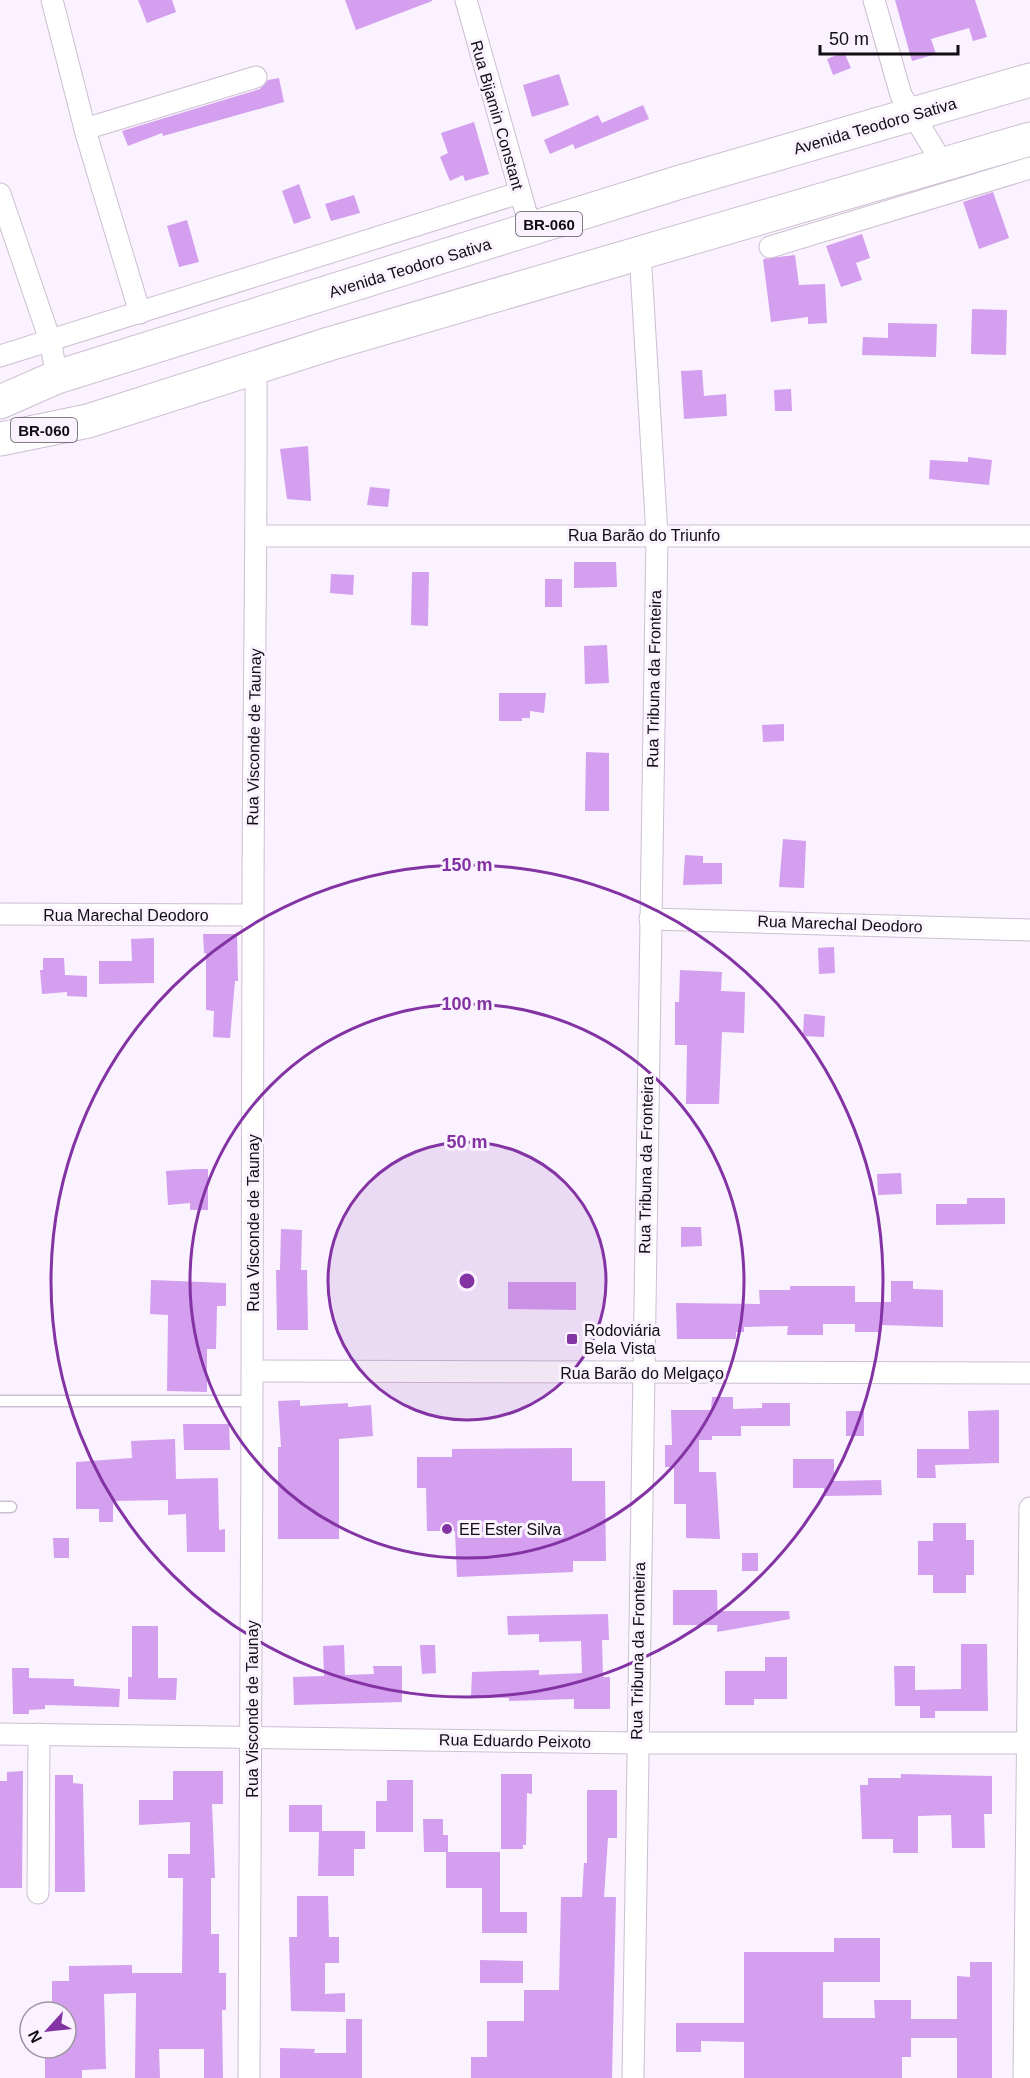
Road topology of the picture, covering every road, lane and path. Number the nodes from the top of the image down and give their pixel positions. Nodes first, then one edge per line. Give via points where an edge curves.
1 (52, 0) edge
2 (466, 0) edge
3 (874, 0) edge
4 (256, 77) dead end
5 (1030, 80) edge
6 (911, 116) junction
7 (85, 129) junction
8 (1029, 154) edge
9 (943, 164) junction
10 (1030, 175) edge
11 (0, 194) edge
12 (519, 194) junction
13 (531, 230) junction
14 (770, 247) dead end
15 (640, 252) junction
16 (140, 313) junction
17 (50, 340) junction
18 (0, 356) edge
19 (256, 368) junction
20 (63, 376) junction
21 (0, 402) edge
22 (88, 421) junction
23 (0, 439) edge
24 (657, 535) junction
25 (257, 536) junction
26 (1030, 536) edge
27 (0, 914) edge
28 (252, 915) junction
29 (650, 919) junction
30 (1030, 930) edge
31 (254, 1371) junction
32 (1030, 1373) edge
33 (642, 1374) junction
34 (0, 1401) edge
35 (254, 1401) junction
36 (1030, 1508) edge
37 (0, 1734) edge
38 (39, 1734) junction
39 (251, 1737) junction
40 (637, 1743) junction
41 (1029, 1743) edge
42 (38, 1893) dead end
43 (249, 2078) edge
44 (633, 2078) edge
45 (1024, 2078) edge

1 - 7 street
2 - 12 street, Rua Bijamin Constant
3 - 6 street
4 - 7 street
5 - 6 main road, Avenida Teodoro Sativa / BR-060
6 - 9 street
6 - 13 main road, Avenida Teodoro Sativa / BR-060 via 677,183
7 - 16 street
8 - 9 main road, BR-060
8 - 10 street
8 - 14 street
9 - 15 main road, BR-060
11 - 17 street
12 - 13 street, Rua Bijamin Constant
12 - 16 street
13 - 20 main road, Avenida Teodoro Sativa / BR-060
15 - 19 main road, BR-060
15 - 24 street, Rua Tribuna da Fronteira
16 - 17 street
17 - 18 street
17 - 20 street
19 - 22 main road, BR-060
19 - 25 street, Rua Visconde de Taunay
20 - 21 main road, Avenida Teodoro Sativa / BR-060
20 - 22 main road via 70,406
22 - 23 main road, BR-060
24 - 25 street, Rua Barão do Triunfo
24 - 26 street, Rua Barão do Triunfo
24 - 29 street, Rua Tribuna da Fronteira
25 - 28 street, Rua Visconde de Taunay
27 - 28 street, Rua Marechal Deodoro
28 - 31 street, Rua Visconde de Taunay
29 - 30 street, Rua Marechal Deodoro
29 - 33 street, Rua Tribuna da Fronteira
31 - 33 street, Rua Barão do Melgaço
31 - 35 street, Rua Visconde de Taunay
32 - 33 street, Rua Barão do Melgaço
33 - 40 street, Rua Tribuna da Fronteira
34 - 35 lane
35 - 39 street, Rua Visconde de Taunay
36 - 41 street
37 - 38 street, Rua Eduardo Peixoto
38 - 39 street, Rua Eduardo Peixoto
38 - 42 street
39 - 40 street, Rua Eduardo Peixoto
39 - 43 street, Rua Visconde de Taunay
40 - 41 street, Rua Eduardo Peixoto
40 - 44 street, Rua Tribuna da Fronteira
41 - 45 street

